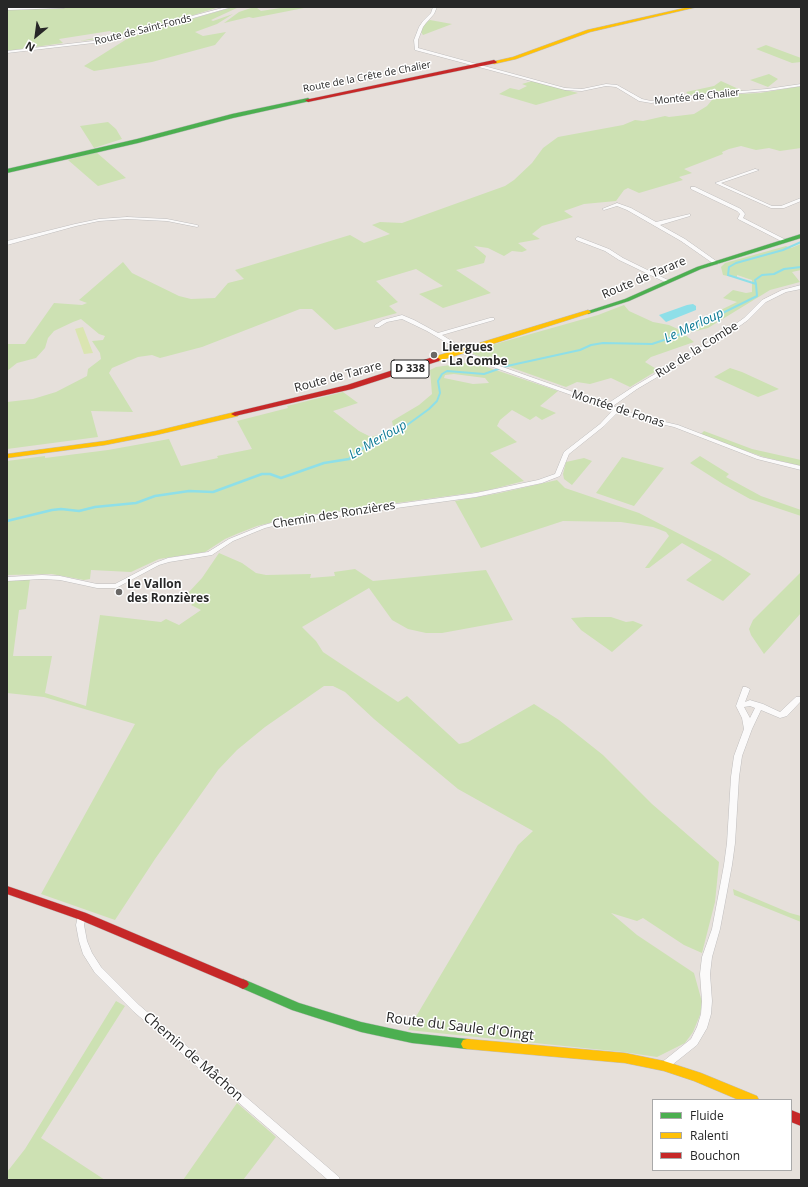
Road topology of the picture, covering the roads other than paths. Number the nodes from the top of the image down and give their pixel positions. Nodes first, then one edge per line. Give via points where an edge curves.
1 (64, 7) edge
2 (230, 7) edge
3 (436, 7) edge
4 (695, 7) edge
5 (7, 9) edge
6 (7, 52) edge
7 (481, 65) junction
8 (801, 85) edge
9 (757, 170) dead end
10 (7, 171) edge
11 (693, 188) dead end
12 (801, 199) edge
13 (604, 209) dead end
14 (688, 214) dead end
15 (656, 224) junction
16 (197, 226) dead end
17 (801, 236) edge
18 (578, 239) dead end
19 (785, 241) junction
20 (7, 243) edge
21 (716, 263) junction
22 (668, 281) junction
23 (801, 287) edge
24 (492, 319) dead end
25 (377, 326) dead end
26 (437, 335) junction
27 (460, 351) junction
28 (609, 406) junction
29 (617, 410) junction
30 (7, 456) edge
31 (801, 468) edge
32 (7, 578) edge
33 (746, 689) dead end
34 (799, 699) dead end
35 (740, 706) junction
36 (760, 706) junction
37 (748, 728) junction
38 (7, 890) edge
39 (82, 916) junction
40 (664, 1066) junction
41 (751, 1099) edge
42 (335, 1180) edge

1 - 5 street
2 - 6 street, Route de Saint-Fonds via 102,41
3 - 7 street, Montée de Chalier via 421,28 416,40 416,49
4 - 7 street, Route de la Crête de Chalier via 589,31 523,56
7 - 8 street, Montée de Chalier via 572,90 617,86 647,102
7 - 10 street, Route de la Crête de Chalier via 232,116
9 - 12 street via 717,183 771,207 782,207
11 - 19 street via 739,210 742,214 740,218
13 - 15 street via 617,204
14 - 15 street
15 - 21 street
16 - 20 street via 167,220 99,220
17 - 19 street, Route de Tarare / D 338
18 - 22 street via 607,250
19 - 21 street, Route de Tarare / D 338
21 - 22 street, Route de Tarare / D 338
22 - 27 street, Route de Tarare / D 338 via 627,300
23 - 28 street, Rue de la Combe via 784,291 764,301 746,319 718,339
24 - 26 street
25 - 26 street, Montée de Fonas via 402,317
26 - 27 street, Montée de Fonas
27 - 28 street, Montée de Fonas via 494,366
27 - 30 street, Route de Tarare / D 338 via 364,383 249,412 148,435
28 - 29 street, Montée de Fonas
29 - 31 street, Montée de Fonas via 648,421 676,426 759,458
29 - 32 street, Chemin des Ronzières via 566,453 558,475 540,482 476,495 299,519 269,526 231,540 210,554 157,564 116,586 97,586 60,578
33 - 35 street
34 - 36 street via 780,715
35 - 36 street via 750,703
35 - 37 street
36 - 37 street
37 - 40 street via 738,756 728,866 716,929 707,957 706,1014 694,1042
38 - 39 street, Route du Saule d'Oingt
39 - 40 street, Route du Saule d'Oingt via 296,1007 361,1027 412,1038 624,1058
39 - 42 street, Chemin de Mâchon via 80,925 83,941 98,970 136,1008
40 - 41 street, Route du Saule d'Oingt

